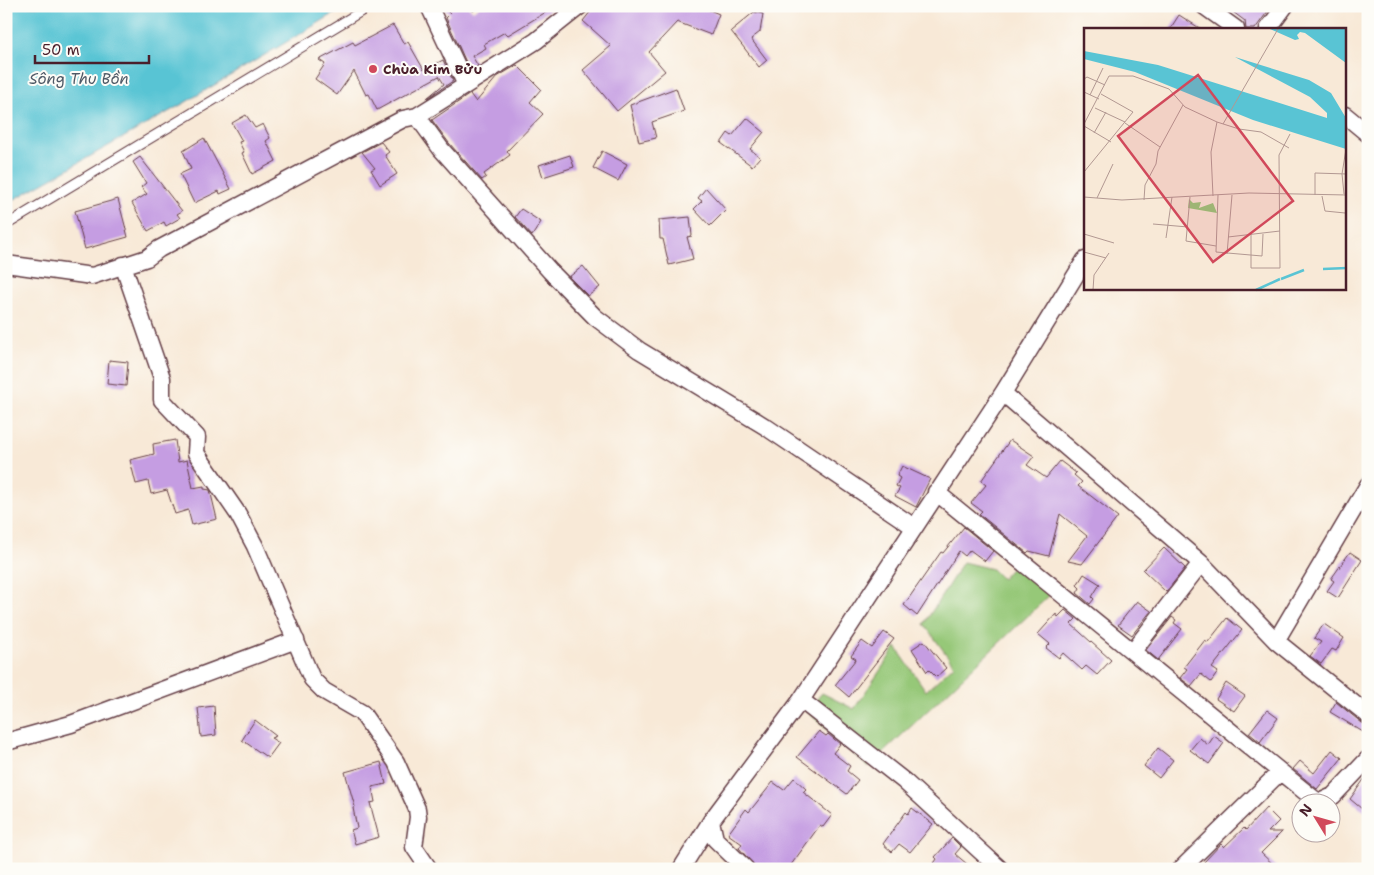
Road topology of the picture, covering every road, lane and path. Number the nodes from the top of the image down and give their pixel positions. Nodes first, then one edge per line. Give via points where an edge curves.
1 (370, 6) edge
2 (429, 6) edge
3 (580, 6) edge
4 (1204, 6) edge
5 (1285, 6) edge
6 (1235, 28) edge
7 (1269, 28) edge
8 (465, 83) junction
9 (417, 116) junction
10 (1346, 116) edge
11 (1368, 134) edge
12 (6, 225) edge
13 (1084, 262) edge
14 (6, 264) edge
15 (122, 265) junction
16 (1003, 393) junction
17 (1368, 485) edge
18 (936, 492) junction
19 (914, 527) junction
20 (1202, 563) junction
21 (296, 640) junction
22 (1276, 641) junction
23 (1133, 650) junction
24 (801, 700) junction
25 (1368, 715) edge
26 (6, 742) edge
27 (1368, 759) edge
28 (1280, 772) junction
29 (711, 821) junction
30 (997, 868) edge
31 (428, 869) edge
32 (680, 869) edge
33 (746, 869) edge
34 (1181, 869) edge

1 - 12 lane
2 - 8 street
3 - 8 street via 536,41
4 - 6 street
5 - 7 street
8 - 9 street
9 - 15 street via 403,119 147,258
9 - 19 street via 442,150 550,271 595,316 640,350 766,427
10 - 11 street
13 - 16 street
14 - 15 street via 92,276
15 - 21 street via 162,378 162,400 197,437 196,453 238,514
16 - 18 street
16 - 20 street
17 - 22 street
18 - 19 street
18 - 23 street
19 - 24 street
20 - 22 street
20 - 23 street
21 - 26 street via 71,724
21 - 31 street via 317,686 362,713 396,762 417,809 414,847
22 - 25 street
23 - 28 street
24 - 29 street
24 - 30 street via 904,781
27 - 28 street via 1333,796 1320,802
28 - 34 street
29 - 32 street
29 - 33 street via 716,839

